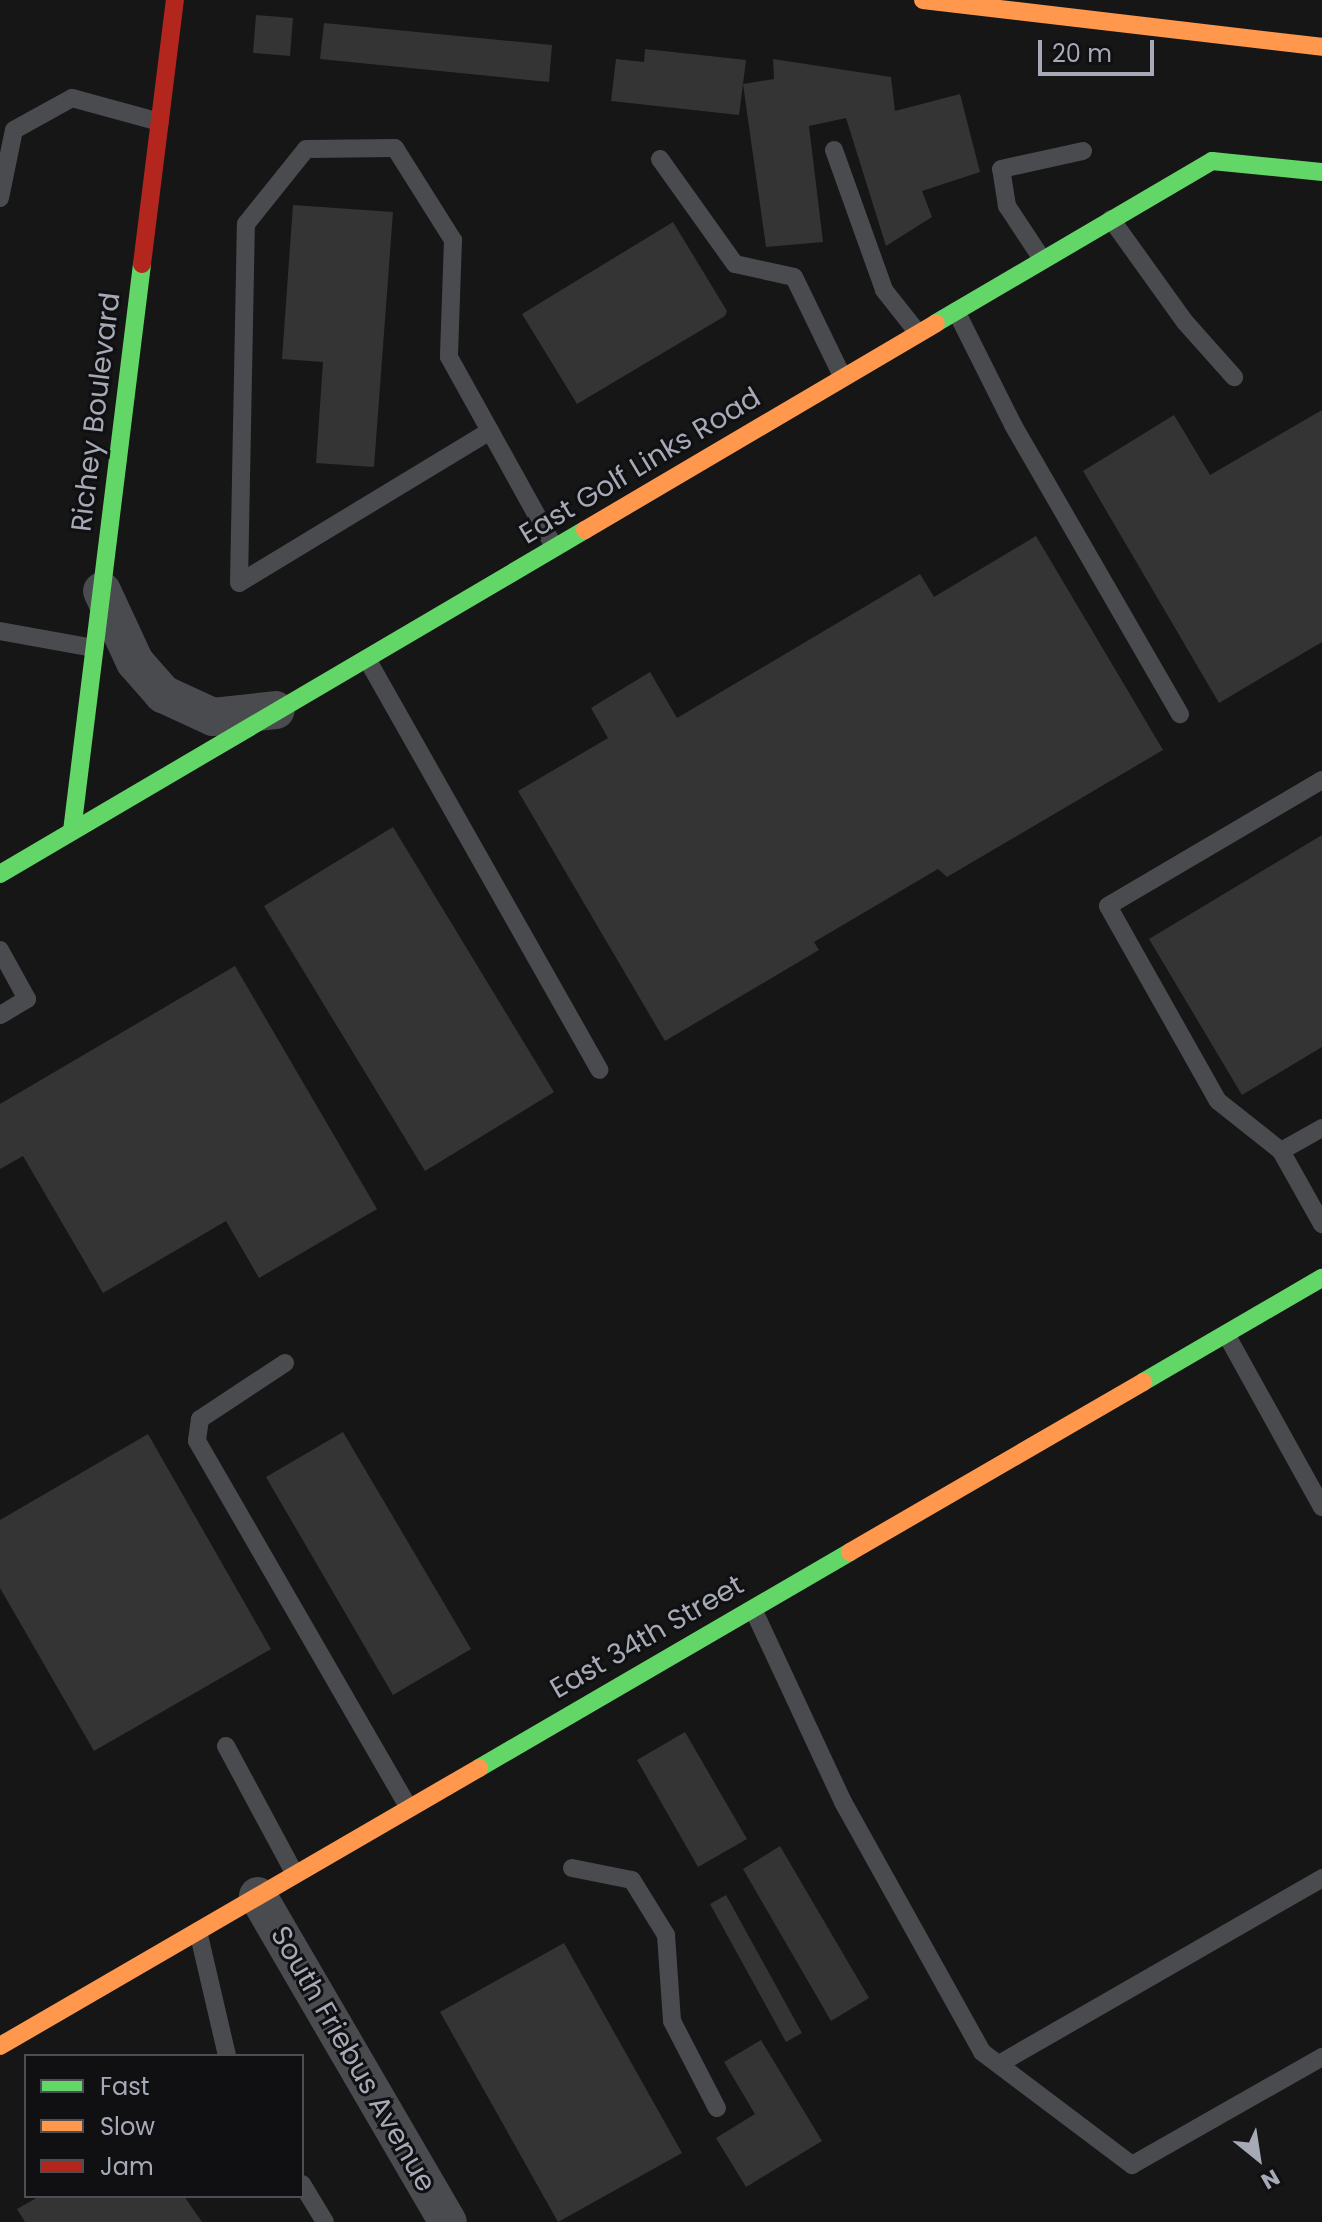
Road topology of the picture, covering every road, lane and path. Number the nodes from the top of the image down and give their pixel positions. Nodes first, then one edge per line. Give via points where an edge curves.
1 (175, 0) edge
2 (923, 0) edge
3 (1322, 47) edge
4 (160, 122) junction
5 (834, 150) dead end
6 (1083, 151) dead end
7 (660, 159) dead end
8 (1322, 172) edge
9 (0, 198) edge
10 (1111, 219) junction
11 (1042, 259) junction
12 (956, 310) junction
13 (918, 333) junction
14 (1234, 377) dead end
15 (843, 378) junction
16 (490, 431) junction
17 (555, 548) junction
18 (102, 591) junction
19 (0, 631) edge
20 (94, 648) junction
21 (367, 658) junction
22 (279, 709) junction
23 (1180, 714) dead end
24 (1322, 780) edge
25 (72, 831) junction
26 (0, 874) edge
27 (0, 950) edge
28 (0, 1015) edge
29 (600, 1070) dead end
30 (1322, 1128) edge
31 (1281, 1151) junction
32 (1322, 1224) edge
33 (1322, 1278) edge
34 (1226, 1334) junction
35 (285, 1363) dead end
36 (1322, 1507) edge
37 (753, 1608) junction
38 (226, 1746) dead end
39 (409, 1808) junction
40 (572, 1868) dead end
41 (295, 1874) junction
42 (1322, 1878) edge
43 (258, 1896) junction
44 (198, 1931) junction
45 (0, 2046) edge
46 (227, 2054) edge
47 (1322, 2057) edge
48 (999, 2064) junction
49 (717, 2108) dead end
50 (304, 2187) edge
51 (325, 2222) edge
52 (448, 2222) edge

1 - 4 street, Richey Boulevard
2 - 3 street
4 - 9 lane via 72,98 14,130
4 - 18 street, Richey Boulevard
5 - 13 lane via 884,290
6 - 11 lane via 1001,169 1007,206
7 - 15 lane via 735,264 794,277
8 - 10 street, East Golf Links Road via 1212,161
10 - 11 street, East Golf Links Road
10 - 14 lane via 1185,322
11 - 12 street, East Golf Links Road
12 - 13 street, East Golf Links Road
12 - 23 lane via 1013,425
13 - 15 street, East Golf Links Road
15 - 17 street, East Golf Links Road
16 - 16 lane via 449,357 453,240 395,148 306,149 246,224 239,583
16 - 17 lane
17 - 21 street, East Golf Links Road
18 - 20 street, Richey Boulevard
18 - 22 street via 135,662 163,694 213,717
19 - 20 lane
20 - 25 street, Richey Boulevard
21 - 22 street, East Golf Links Road
21 - 29 lane
22 - 25 street, East Golf Links Road
24 - 31 lane via 1108,906 1218,1101
25 - 26 street, East Golf Links Road
27 - 28 lane via 27,999
30 - 31 lane
31 - 32 lane
33 - 34 street, East 34th Street
34 - 36 lane
34 - 37 street, East 34th Street
35 - 39 lane via 200,1419 197,1441
37 - 39 street, East 34th Street
37 - 48 lane via 843,1802 982,2052
38 - 41 lane
39 - 41 street, East 34th Street
40 - 49 lane via 632,1880 666,1935 672,2021
41 - 43 street, East 34th Street
42 - 48 lane
43 - 44 street, East 34th Street
43 - 52 street, South Friebus Avenue
44 - 45 street, East 34th Street
44 - 46 lane
47 - 48 lane via 1132,2165
50 - 51 lane

